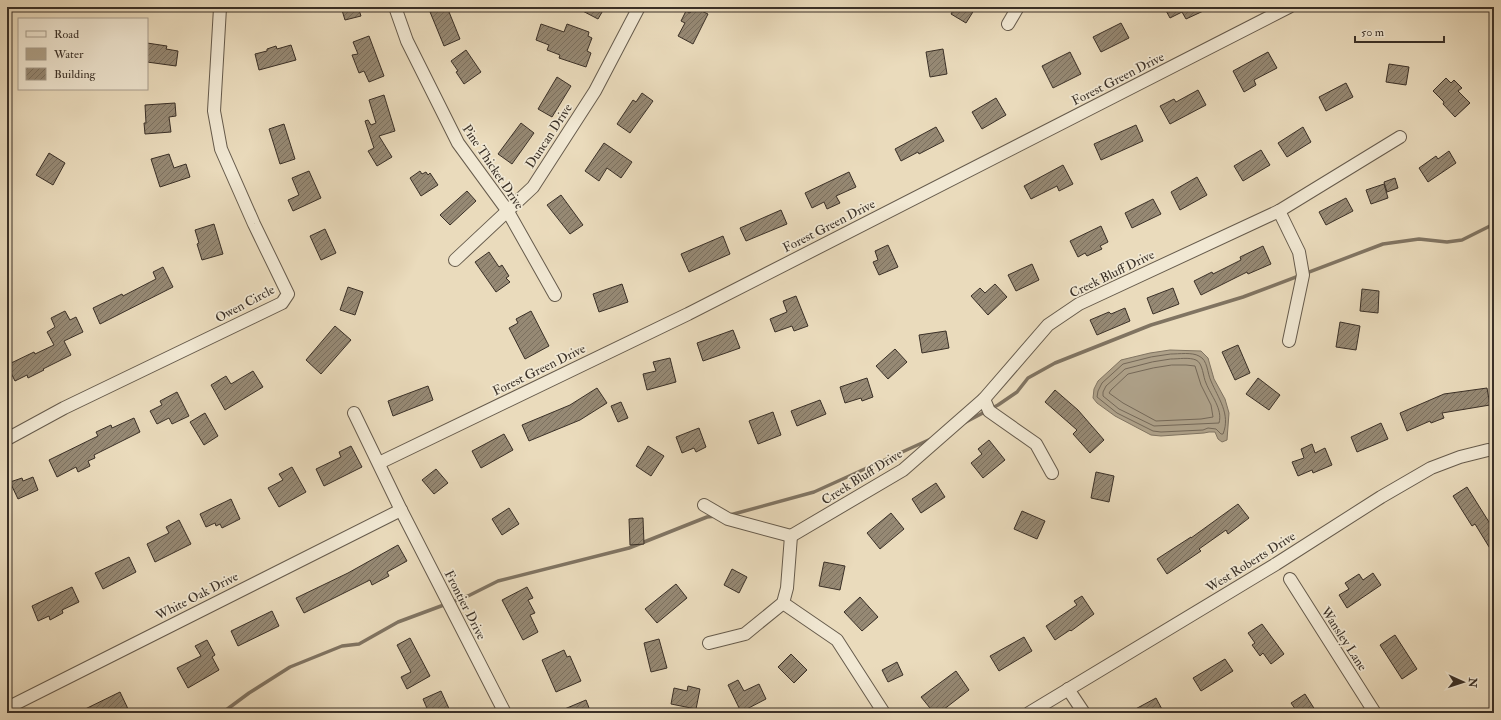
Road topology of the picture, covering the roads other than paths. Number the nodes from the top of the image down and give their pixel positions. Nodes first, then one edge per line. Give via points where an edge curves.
1 (221, 7) edge
2 (394, 7) edge
3 (639, 7) edge
4 (1018, 7) edge
5 (1288, 7) edge
6 (1008, 24) dead end
7 (1400, 138) dead end
8 (507, 210) junction
9 (1279, 211) junction
10 (455, 260) dead end
11 (555, 295) dead end
12 (1289, 340) dead end
13 (984, 399) junction
14 (354, 413) dead end
15 (7, 439) edge
16 (1492, 452) edge
17 (379, 463) junction
18 (1052, 474) dead end
19 (704, 505) dead end
20 (400, 510) junction
21 (791, 536) junction
22 (1290, 579) dead end
23 (783, 603) junction
24 (709, 643) dead end
25 (1068, 689) junction
26 (7, 708) edge
27 (505, 713) edge
28 (884, 713) edge
29 (1029, 713) edge
30 (1084, 713) edge
31 (1375, 713) edge

1 - 15 street, Owen Circle via 214,111 221,149 288,294 282,303 64,408
2 - 8 street, Pine Thicket Drive via 458,142
3 - 8 street, Duncan Drive via 595,91 566,136 532,188
4 - 6 street
5 - 17 street, Forest Green Drive via 688,314
7 - 9 street, Creek Bluff Drive
8 - 10 street, Duncan Drive
8 - 11 street, Pine Thicket Drive
9 - 12 street via 1299,252 1303,275
9 - 13 street, Creek Bluff Drive via 1079,304 1048,325
13 - 18 street via 989,411 1036,444
13 - 21 street, Creek Bluff Drive via 903,470
14 - 17 street
16 - 25 street, West Roberts Drive via 1460,457 1430,468
17 - 20 street, Frontier Drive
19 - 21 street via 728,519
20 - 26 street, White Oak Drive
20 - 27 street, Frontier Drive
21 - 23 street via 787,588
22 - 31 street, Wansley Lane
23 - 24 street via 746,634
23 - 28 street via 837,640
25 - 29 street, West Roberts Drive
25 - 30 street

